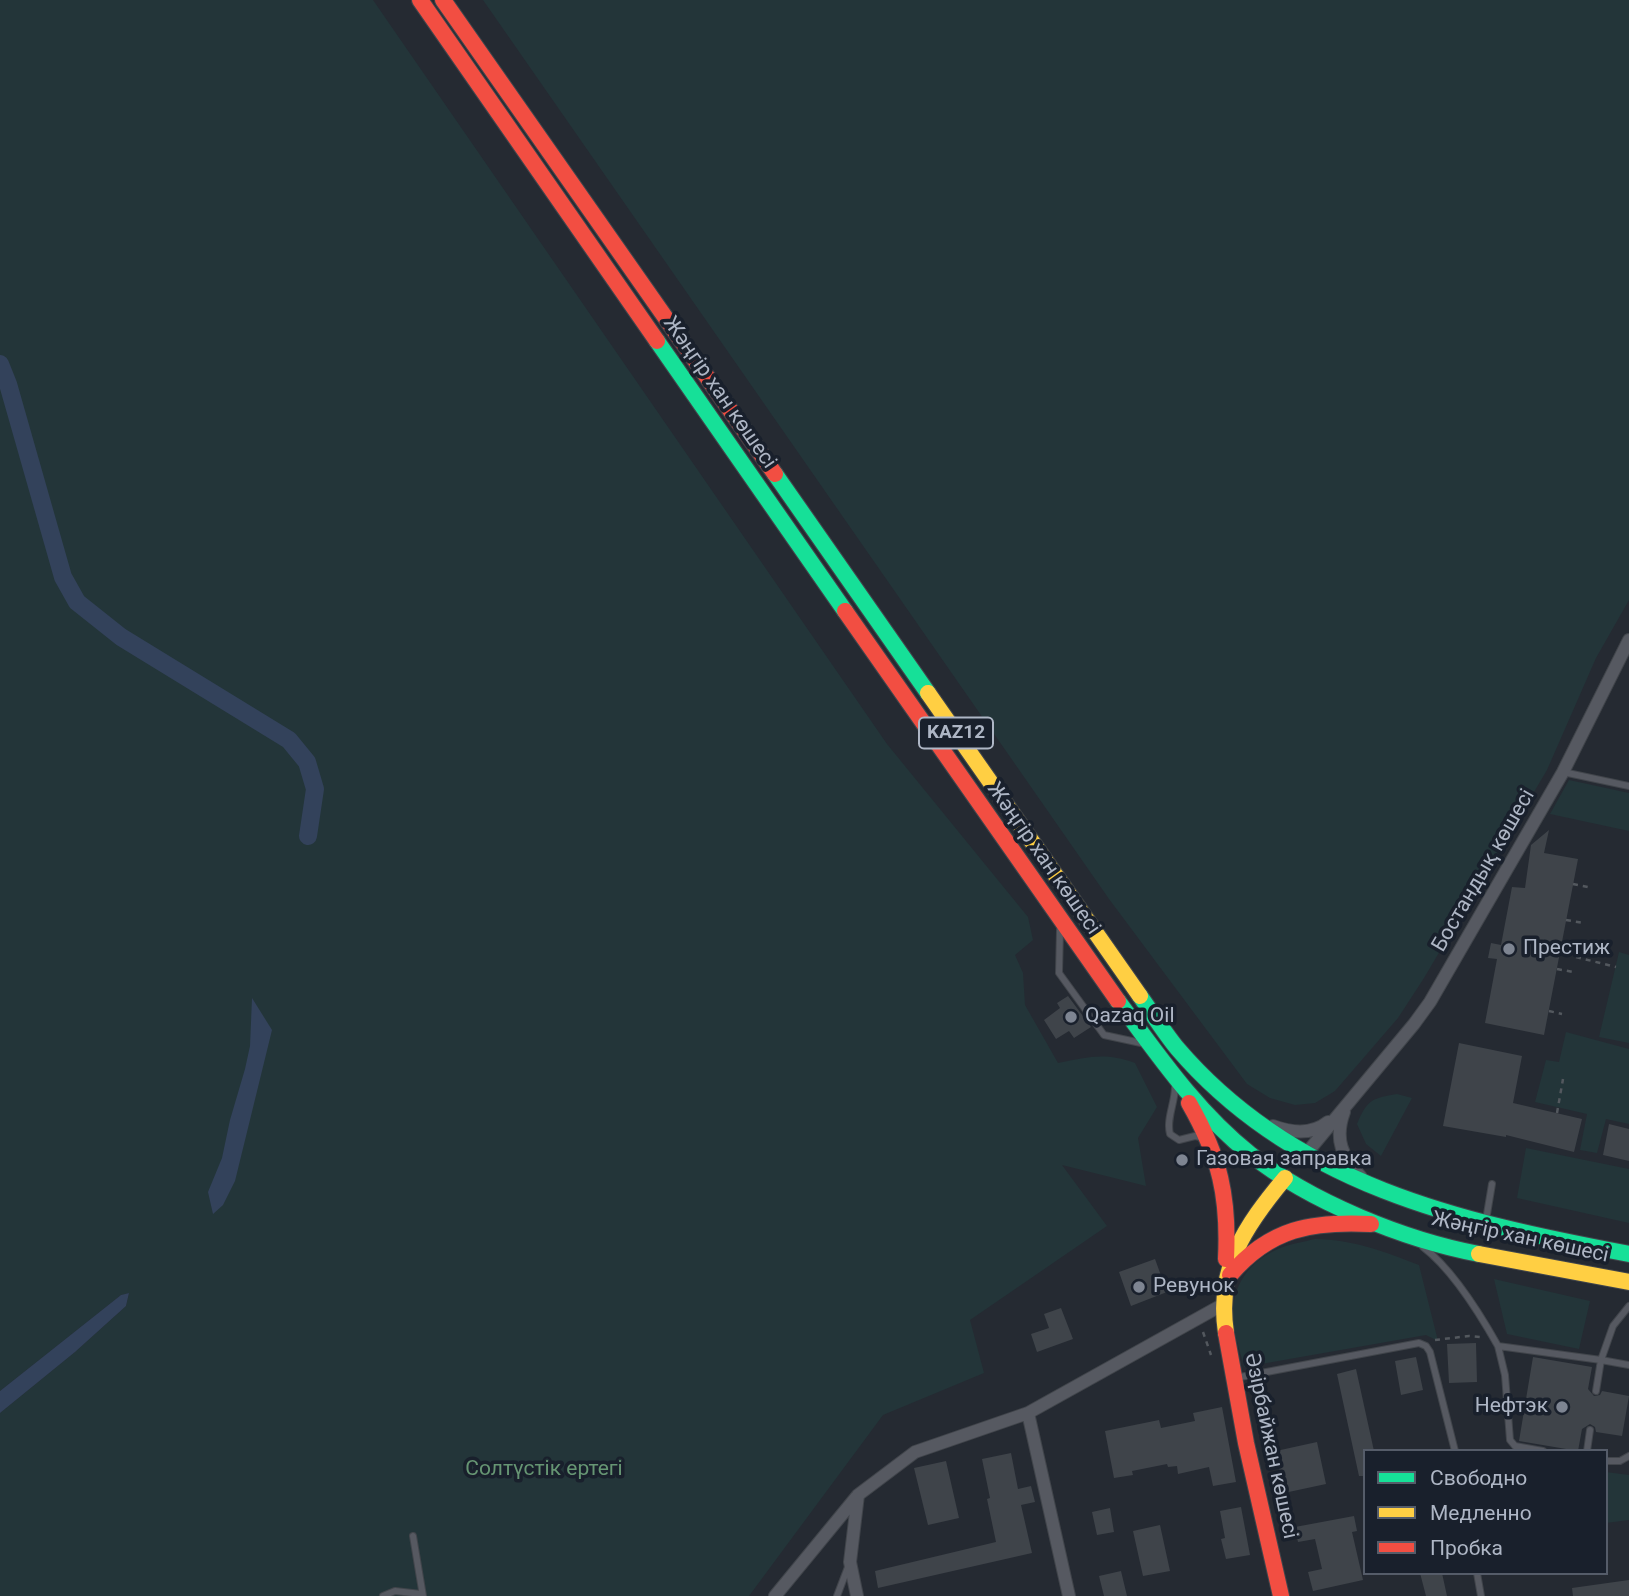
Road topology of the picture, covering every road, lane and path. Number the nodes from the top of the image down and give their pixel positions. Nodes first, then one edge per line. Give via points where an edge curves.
1 (420, 0) edge
2 (443, 0) edge
3 (1629, 640) edge
4 (1563, 772) junction
5 (1629, 786) edge
6 (1573, 884) dead end
7 (1592, 888) dead end
8 (1566, 920) dead end
9 (1060, 922) junction
10 (1584, 923) dead end
11 (1576, 957) dead end
12 (1616, 967) dead end
13 (1557, 969) dead end
14 (1573, 972) dead end
15 (1549, 1011) dead end
16 (1562, 1014) dead end
17 (1152, 1046) junction
18 (1172, 1075) junction
19 (1563, 1079) dead end
20 (1347, 1105) junction
21 (1243, 1113) junction
22 (1557, 1113) dead end
23 (1213, 1148) junction
24 (1305, 1154) junction
25 (1285, 1178) junction
26 (1492, 1184) dead end
27 (1393, 1197) junction
28 (1486, 1225) junction
29 (1393, 1228) junction
30 (1582, 1245) junction
31 (1629, 1254) edge
32 (1577, 1273) junction
33 (1629, 1282) edge
34 (1224, 1283) junction
35 (1222, 1305) junction
36 (1629, 1306) edge
37 (1496, 1342) junction
38 (1419, 1343) junction
39 (1601, 1360) junction
40 (1629, 1365) edge
41 (1233, 1378) junction
42 (1596, 1391) dead end
43 (1028, 1413) junction
44 (1590, 1430) dead end
45 (1454, 1449) edge
46 (1531, 1449) edge
47 (1587, 1449) edge
48 (1629, 1456) edge
49 (1608, 1461) edge
50 (858, 1495) junction
51 (413, 1536) dead end
52 (850, 1562) junction
53 (1477, 1575) edge
54 (422, 1595) edge
55 (383, 1596) edge
56 (775, 1596) edge
57 (837, 1596) edge
58 (858, 1596) edge
59 (1069, 1596) edge
60 (1281, 1596) edge
61 (1480, 1596) edge

1 - 9 main road, Жәңгір хан көшесі / KAZ12
2 - 21 main road, Жәңгір хан көшесі / KAZ12 via 1176,1047
3 - 4 street, Бостандық көшесі
4 - 5 lane
4 - 20 street, Бостандық көшесі via 1430,1002
6 - 7 path
8 - 10 path
9 - 17 main road, Жәңгір хан көшесі / KAZ12
9 - 17 lane via 1059,973 1104,1035
11 - 12 path
13 - 14 path
15 - 16 path
17 - 18 main road, Жәңгір хан көшесі / KAZ12
18 - 23 main road
18 - 23 lane via 1175,1098 1170,1134 1179,1140 1205,1138
18 - 25 main road, Жәңгір хан көшесі / KAZ12 via 1250,1154
19 - 22 path
20 - 21 street via 1323,1126 1305,1133 1284,1130
20 - 24 street
20 - 27 street via 1339,1144 1347,1162 1363,1179
21 - 24 main road, Жәңгір хан көшесі / KAZ12
23 - 34 main road via 1226,1188
24 - 25 main road
24 - 27 main road, Жәңгір хан көшесі / KAZ12
25 - 29 main road, Жәңгір хан көшесі / KAZ12 via 1346,1211
25 - 34 main road via 1240,1237
26 - 28 lane
27 - 28 main road, Жәңгір хан көшесі / KAZ12
28 - 30 main road, Жәңгір хан көшесі / KAZ12
29 - 32 main road, Жәңгір хан көшесі / KAZ12 via 1449,1248
29 - 34 main road via 1338,1223 1298,1228 1247,1256
29 - 37 lane via 1427,1250
30 - 31 main road, Жәңгір хан көшесі / KAZ12
30 - 32 main road
32 - 33 main road, Жәңгір хан көшесі / KAZ12
34 - 35 main road, Әзірбайжан көшесі
35 - 41 main road, Әзірбайжан көшесі
35 - 43 street
36 - 39 lane via 1613,1326
37 - 38 path via 1469,1336
37 - 39 lane
37 - 46 lane via 1505,1375 1510,1440 1514,1446
38 - 41 lane
38 - 45 lane via 1430,1352
39 - 40 lane
39 - 42 lane
41 - 60 main road, Әзірбайжан көшесі
43 - 50 street via 915,1452
43 - 59 street
44 - 47 lane
48 - 49 lane
50 - 52 street
50 - 56 street
51 - 54 lane
52 - 57 lane
52 - 58 street
53 - 61 lane
54 - 55 lane via 395,1591

